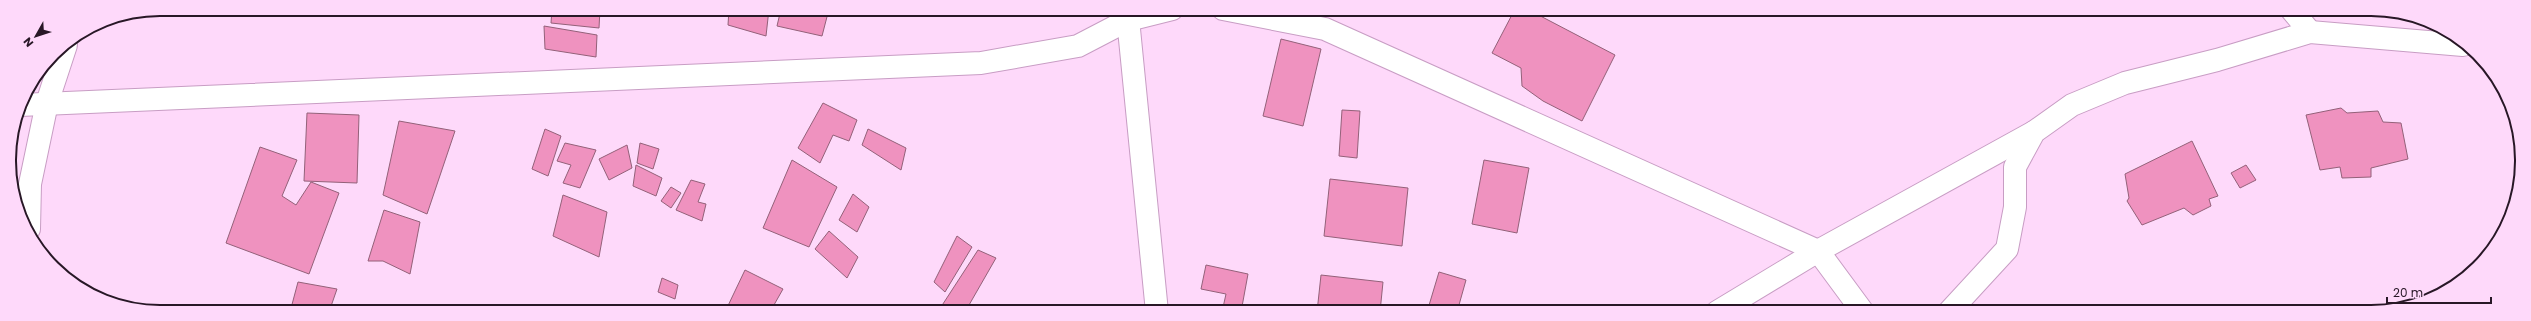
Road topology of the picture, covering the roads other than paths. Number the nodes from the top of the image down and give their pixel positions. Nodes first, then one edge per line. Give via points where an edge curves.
1 (1126, 16) edge
2 (1128, 16) edge
3 (1259, 16) edge
4 (2297, 16) edge
5 (2310, 32) junction
6 (2455, 43) edge
7 (63, 54) edge
8 (47, 103) junction
9 (28, 104) edge
10 (2034, 132) junction
11 (29, 220) edge
12 (1818, 251) junction
13 (1156, 305) edge
14 (1729, 305) edge
15 (1858, 305) edge
16 (1955, 305) edge

1 - 8 street via 1078,46 981,64
2 - 13 street
3 - 12 street via 1325,29
4 - 5 street
5 - 6 street
5 - 10 street via 2217,60 2125,83 2072,105
7 - 8 street
8 - 9 street
8 - 11 street via 30,184
10 - 12 street
10 - 16 street via 2015,167 2015,207 2007,249
12 - 14 street
12 - 15 street

